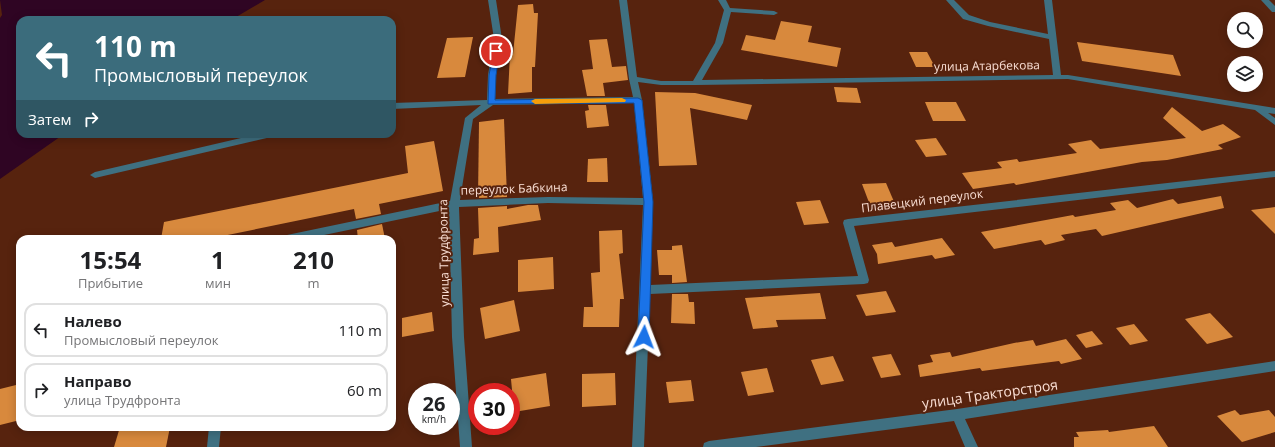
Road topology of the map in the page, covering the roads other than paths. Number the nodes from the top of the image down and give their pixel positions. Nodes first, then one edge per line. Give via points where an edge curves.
1 (492, 0) edge
2 (623, 0) edge
3 (722, 0) edge
4 (950, 0) edge
5 (1048, 0) edge
6 (1265, 0) edge
7 (728, 10) junction
8 (1275, 10) edge
9 (774, 13) dead end
10 (1052, 37) junction
11 (1057, 77) junction
12 (632, 79) junction
13 (696, 83) junction
14 (638, 100) junction
15 (491, 102) junction
16 (396, 106) edge
17 (1258, 109) junction
18 (1275, 111) edge
19 (1275, 122) edge
20 (254, 138) edge
21 (1275, 174) edge
22 (95, 175) dead end
23 (648, 202) junction
24 (454, 204) junction
25 (306, 235) edge
26 (646, 290) junction
27 (1275, 366) edge
28 (957, 415) junction
29 (215, 431) edge
30 (213, 447) edge
31 (466, 447) edge
32 (638, 447) edge
33 (709, 447) edge
34 (972, 447) edge

1 - 15 street via 498,39
2 - 12 street
3 - 7 street
4 - 10 street via 966,17
5 - 10 street
6 - 8 street
7 - 9 street
7 - 13 street via 719,43
10 - 11 street
11 - 13 street, улица Атарбекова
11 - 17 street, улица Атарбекова
12 - 13 street, улица Атарбекова via 661,83
12 - 14 street
14 - 15 street
14 - 23 street
15 - 16 street
15 - 24 street, улица Трудфронта via 469,118
17 - 18 street, улица Атарбекова
17 - 19 street
20 - 22 street
21 - 26 street, Плавецкий переулок via 848,223 864,280
23 - 24 street, переулок Бабкина via 548,200
23 - 26 street
24 - 25 street, переулок Бабкина
24 - 31 street, улица Трудфронта via 458,337
26 - 32 street
27 - 28 street, улица Тракторстроя
28 - 33 street, улица Тракторстроя
28 - 34 street
29 - 30 street

